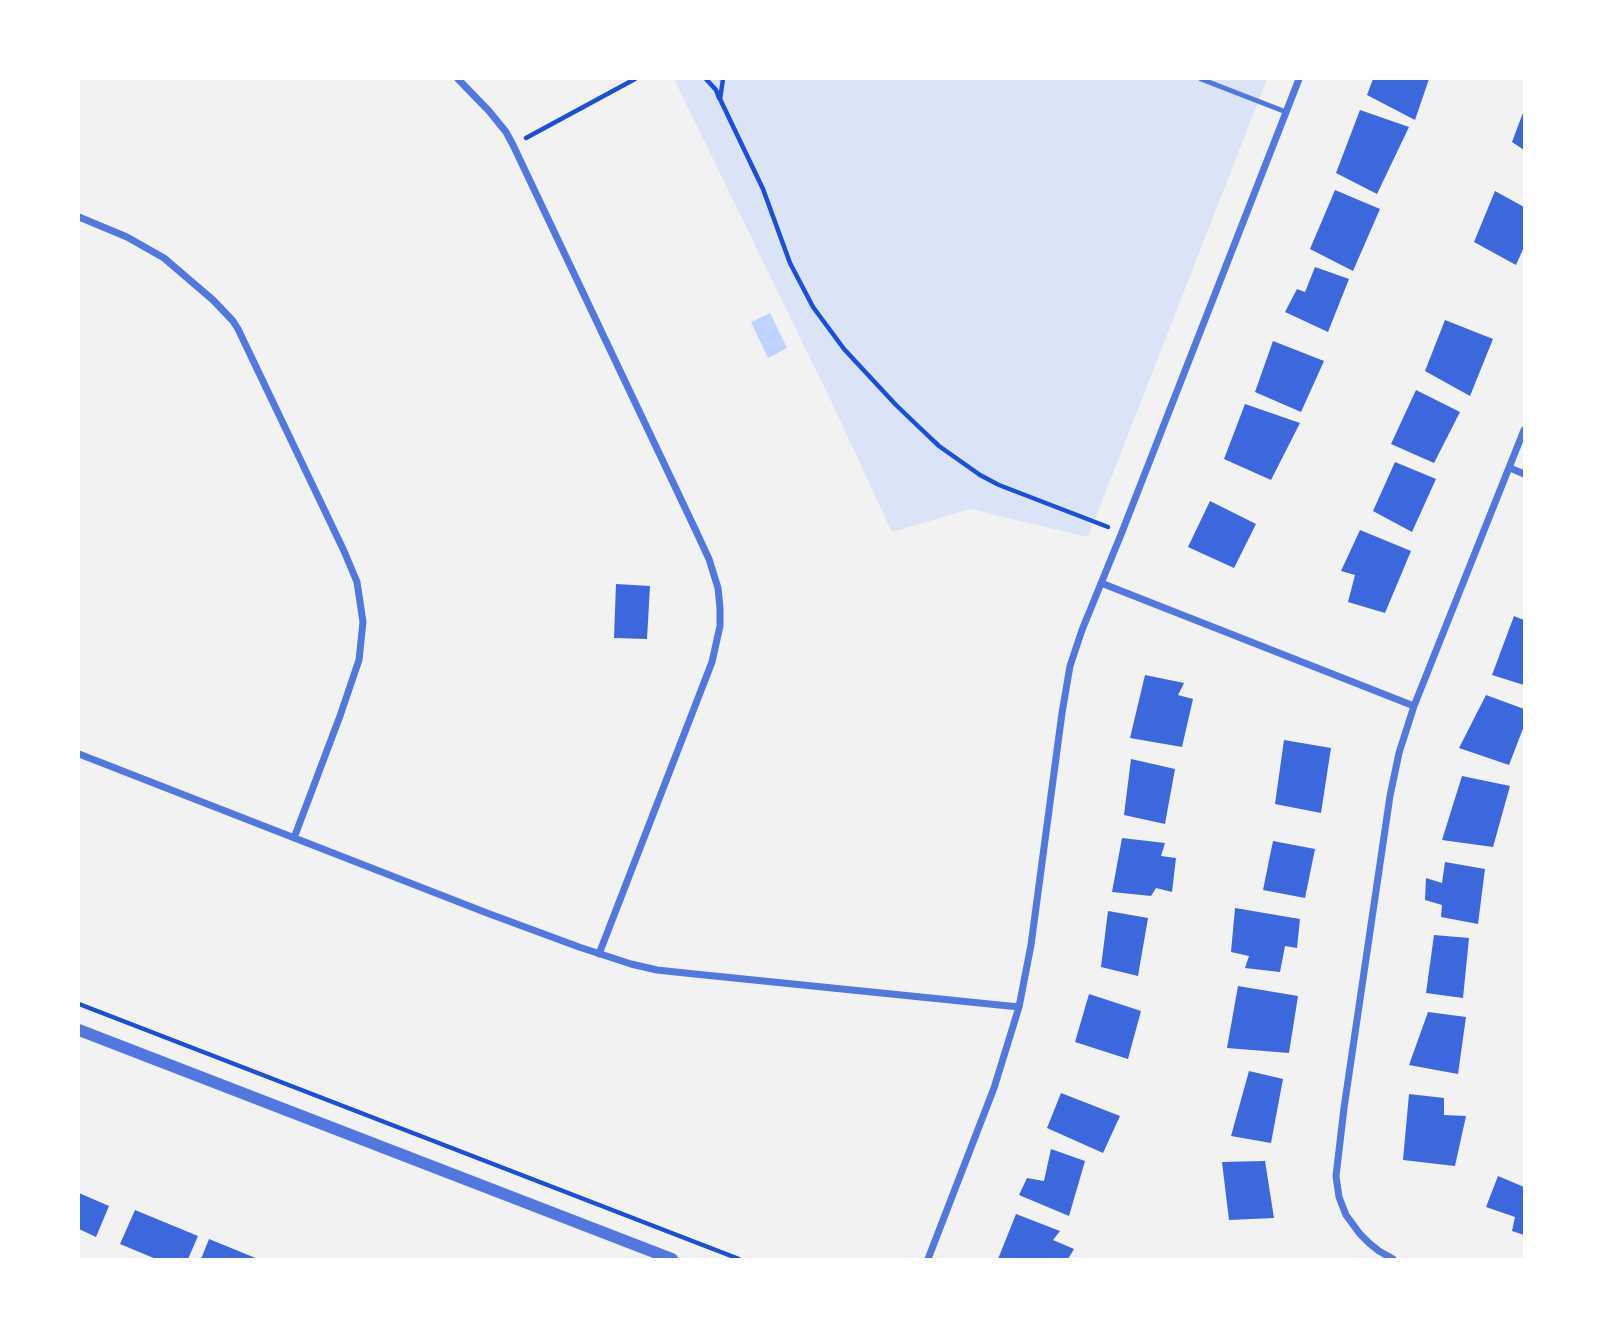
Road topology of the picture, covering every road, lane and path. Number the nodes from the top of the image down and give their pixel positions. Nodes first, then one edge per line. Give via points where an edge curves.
1 (458, 79) edge
2 (635, 79) edge
3 (706, 79) edge
4 (723, 79) edge
5 (1201, 79) edge
6 (1299, 79) edge
7 (720, 99) junction
8 (1286, 112) junction
9 (513, 145) junction
10 (79, 218) edge
11 (1524, 430) edge
12 (1510, 468) junction
13 (1524, 474) edge
14 (1122, 532) junction
15 (1101, 583) junction
16 (1415, 706) junction
17 (79, 754) edge
18 (293, 838) junction
19 (599, 954) junction
20 (79, 1004) edge
21 (1019, 1007) junction
22 (79, 1030) edge
23 (672, 1259) edge
24 (739, 1259) edge
25 (928, 1259) edge
26 (1393, 1259) edge

1 - 9 street
2 - 9 path
3 - 7 path
4 - 7 path
5 - 8 lane
6 - 8 street
7 - 14 path via 807,297 844,349 888,397 939,446 980,475
8 - 14 street
9 - 19 street via 709,559 719,597 720,626 712,662
10 - 18 street via 164,258 233,321 357,582 363,622 359,660
11 - 12 street
12 - 13 street
12 - 16 street
14 - 15 street
15 - 16 street
15 - 21 street via 1070,666
16 - 26 street via 1391,796 1336,1176 1346,1215 1369,1243
17 - 18 street
18 - 19 street
19 - 21 street via 685,973
20 - 24 path
21 - 25 street via 994,1088
22 - 23 street

